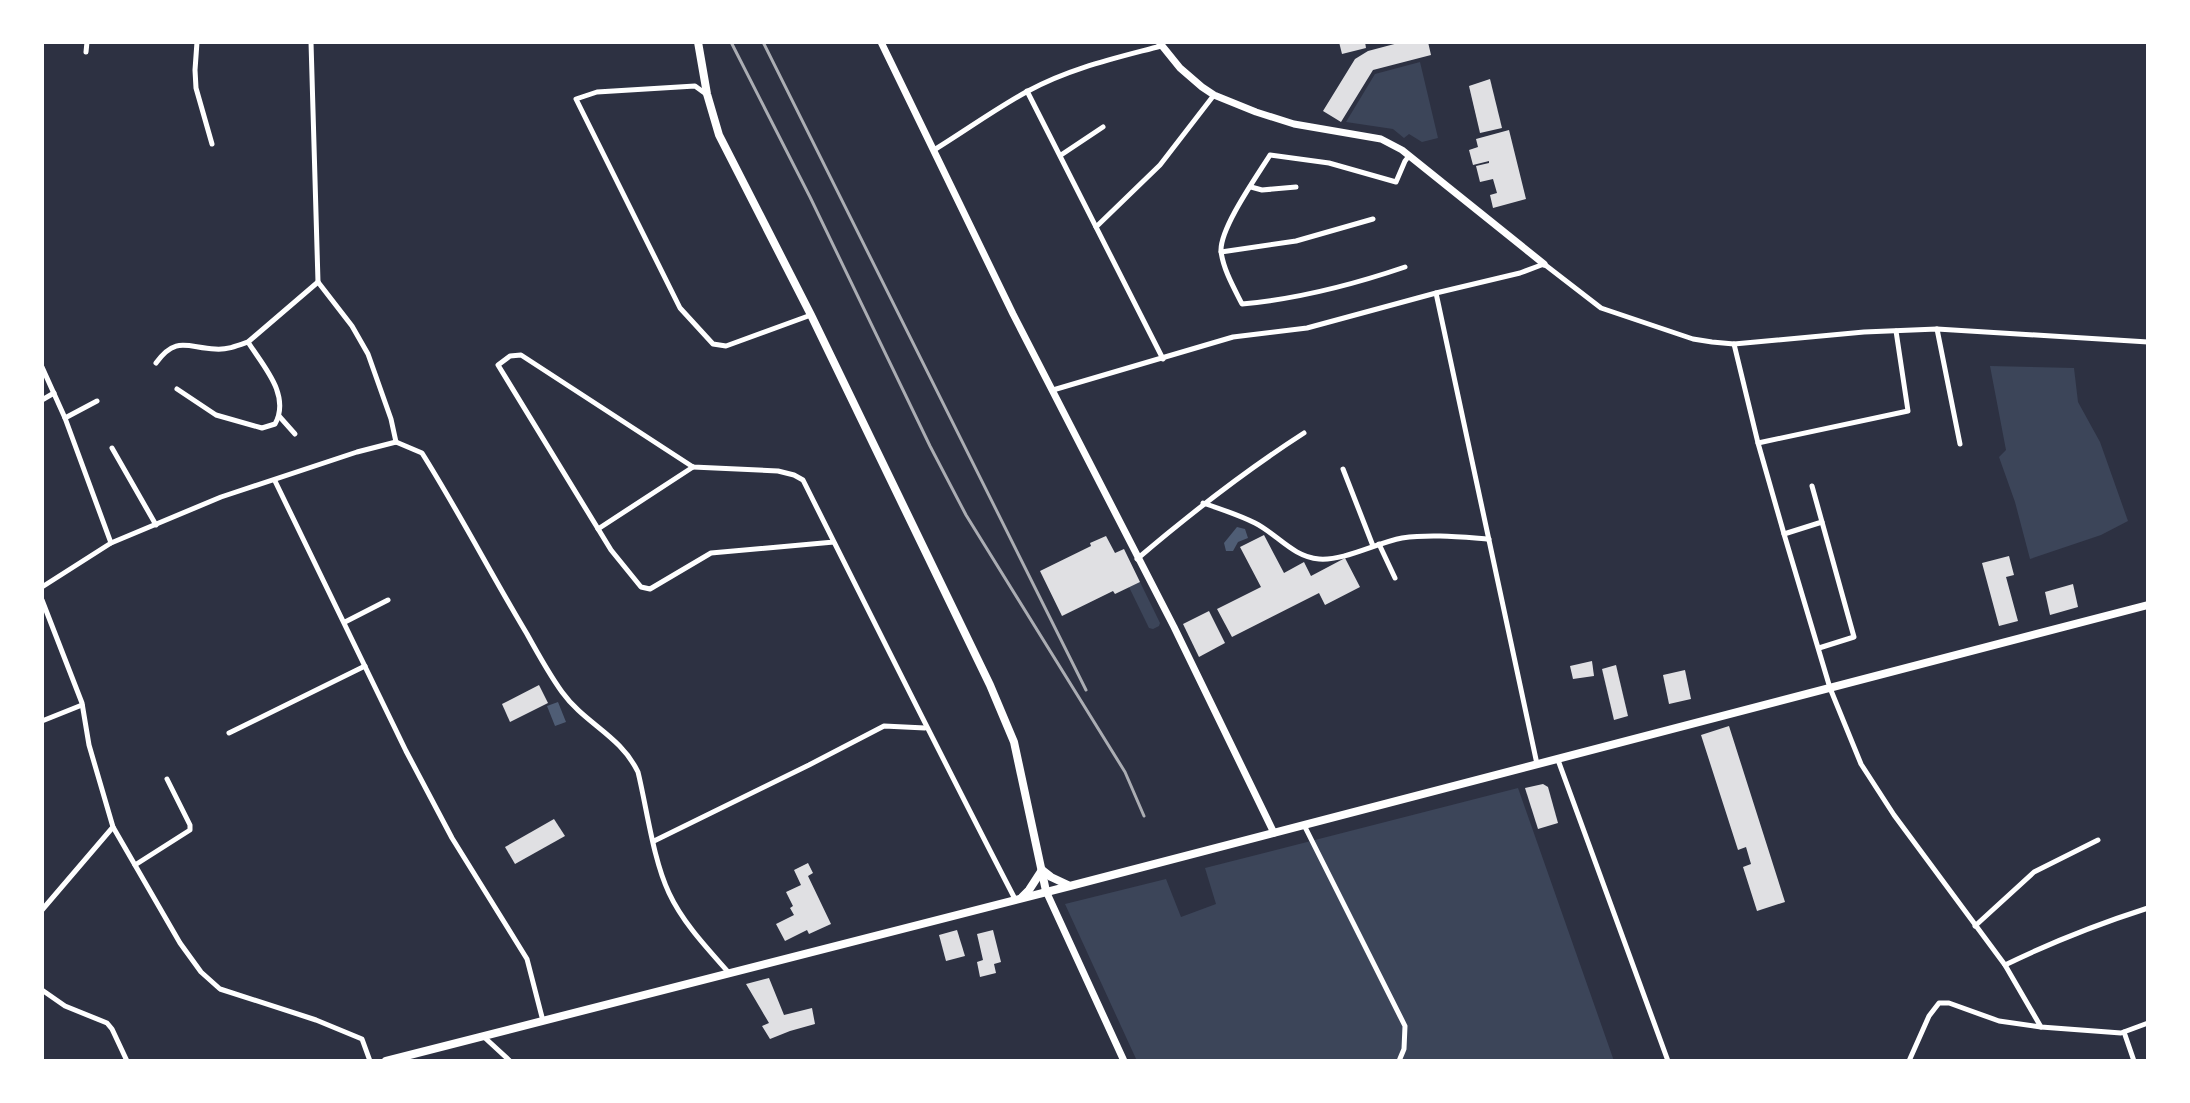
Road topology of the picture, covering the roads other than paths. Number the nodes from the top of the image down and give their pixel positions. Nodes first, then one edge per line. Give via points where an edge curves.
1 (87, 42) edge
2 (197, 42) edge
3 (311, 42) edge
4 (698, 42) edge
5 (881, 42) edge
6 (1160, 44) edge
7 (86, 52) dead end
8 (1027, 91) junction
9 (707, 94) junction
10 (1214, 95) junction
11 (1103, 127) dead end
12 (212, 144) dead end
13 (934, 150) junction
14 (1410, 155) junction
15 (1060, 156) junction
16 (1251, 187) junction
17 (1296, 187) dead end
18 (1373, 219) dead end
19 (1096, 227) junction
20 (1221, 252) junction
21 (1544, 264) junction
22 (1405, 267) dead end
23 (318, 282) junction
24 (1436, 293) junction
25 (811, 315) junction
26 (1937, 329) junction
27 (1896, 331) junction
28 (248, 342) junction
29 (2148, 342) edge
30 (1734, 344) junction
31 (1163, 359) junction
32 (156, 363) dead end
33 (42, 367) edge
34 (177, 389) dead end
35 (1053, 390) junction
36 (54, 393) junction
37 (42, 400) edge
38 (97, 401) dead end
39 (279, 416) junction
40 (65, 418) junction
41 (1304, 433) dead end
42 (295, 434) dead end
43 (396, 442) junction
44 (1758, 443) junction
45 (1960, 444) dead end
46 (112, 448) dead end
47 (693, 467) junction
48 (1343, 469) dead end
49 (275, 481) junction
50 (1812, 486) dead end
51 (1203, 503) junction
52 (1822, 522) junction
53 (156, 525) junction
54 (598, 529) junction
55 (1784, 534) junction
56 (1489, 539) junction
57 (834, 542) junction
58 (111, 543) junction
59 (1376, 545) junction
60 (1137, 559) junction
61 (1395, 578) dead end
62 (42, 587) edge
63 (42, 600) edge
64 (388, 600) dead end
65 (2148, 605) edge
66 (345, 622) junction
67 (1819, 648) junction
68 (365, 666) junction
69 (1830, 688) junction
70 (82, 705) junction
71 (42, 721) edge
72 (926, 728) junction
73 (229, 733) dead end
74 (1558, 759) junction
75 (1537, 764) junction
76 (167, 779) dead end
77 (1304, 825) junction
78 (113, 827) junction
79 (1274, 833) junction
80 (2098, 840) dead end
81 (654, 841) junction
82 (135, 865) junction
83 (1042, 869) junction
84 (1070, 886) junction
85 (1046, 891) junction
86 (1018, 898) junction
87 (2148, 908) edge
88 (42, 910) edge
89 (1975, 926) junction
90 (2005, 965) junction
91 (729, 973) junction
92 (42, 990) edge
93 (543, 1021) junction
94 (2148, 1023) edge
95 (2041, 1027) junction
96 (2124, 1032) junction
97 (483, 1036) junction
98 (127, 1061) edge
99 (370, 1061) edge
100 (386, 1061) edge
101 (510, 1061) edge
102 (1124, 1061) edge
103 (1399, 1061) edge
104 (1668, 1061) edge
105 (1909, 1061) edge
106 (2134, 1061) edge

1 - 7 street
2 - 12 street via 196,83
3 - 23 street
4 - 9 main road
5 - 13 street
6 - 8 street
6 - 10 street
8 - 13 street
8 - 15 street
9 - 25 main road via 728,154
9 - 25 street via 695,86 597,92 576,99 680,308 713,344 726,346
10 - 14 street via 1294,124 1381,139
10 - 19 street via 1160,165
11 - 15 street
13 - 35 street
14 - 16 street via 1396,182 1329,163 1270,155
14 - 21 street
15 - 19 street
16 - 17 street
16 - 20 street via 1225,228
18 - 20 street via 1296,241
19 - 31 street
20 - 22 street via 1242,304 1321,292
21 - 24 street
21 - 30 street via 1601,308 1693,339
23 - 28 street
23 - 43 street via 368,354
24 - 31 street via 1307,328 1233,337
24 - 56 street
25 - 83 main road via 1014,742
26 - 27 street
26 - 29 street
26 - 45 street
27 - 30 street
27 - 44 street via 1908,411
28 - 32 street via 214,349 182,344 164,351
28 - 39 street via 278,390
30 - 44 street
31 - 35 street
33 - 36 street
34 - 39 street via 216,415 262,428 275,424
35 - 60 street
36 - 37 street
36 - 40 street
38 - 40 street
39 - 42 street
40 - 58 street
41 - 51 street
43 - 49 street
43 - 81 street via 422,453 563,693 631,758
44 - 55 street
46 - 53 street
47 - 54 street
47 - 54 street via 521,355 510,356 498,365
47 - 57 street via 794,475 803,480
48 - 59 street
49 - 53 street
49 - 66 street
50 - 52 street
51 - 59 street via 1253,522 1306,557 1320,560
51 - 60 street
52 - 55 street
52 - 67 street via 1854,637
53 - 58 street
54 - 57 street via 641,587 650,589 711,553
55 - 67 street
56 - 59 street via 1429,536
56 - 75 street
57 - 72 street
58 - 62 street
59 - 61 street
60 - 79 street
63 - 70 street
64 - 66 street
65 - 69 main road
66 - 68 street
67 - 69 street
68 - 73 street
68 - 93 street via 452,838 527,959
69 - 74 main road
69 - 89 street via 1861,764
70 - 71 street
70 - 78 street
72 - 81 street via 884,726
72 - 86 street
74 - 75 main road
74 - 104 street
75 - 77 main road
76 - 82 street via 190,830
77 - 79 main road
77 - 103 street via 1405,1026
78 - 82 street
78 - 88 street
79 - 84 main road
80 - 89 street via 2034,872
81 - 91 street via 663,879 678,909
82 - 99 street via 180,943 220,989 362,1039
83 - 84 main road
83 - 85 main road
83 - 86 main road
84 - 85 main road
85 - 86 main road
85 - 102 street
86 - 91 main road
87 - 90 street via 2067,935
89 - 90 street
90 - 95 street
91 - 93 main road
92 - 98 street via 107,1023
93 - 97 main road
94 - 96 street
95 - 96 street
95 - 105 street via 1939,1003
96 - 106 street
97 - 100 main road
97 - 101 street

